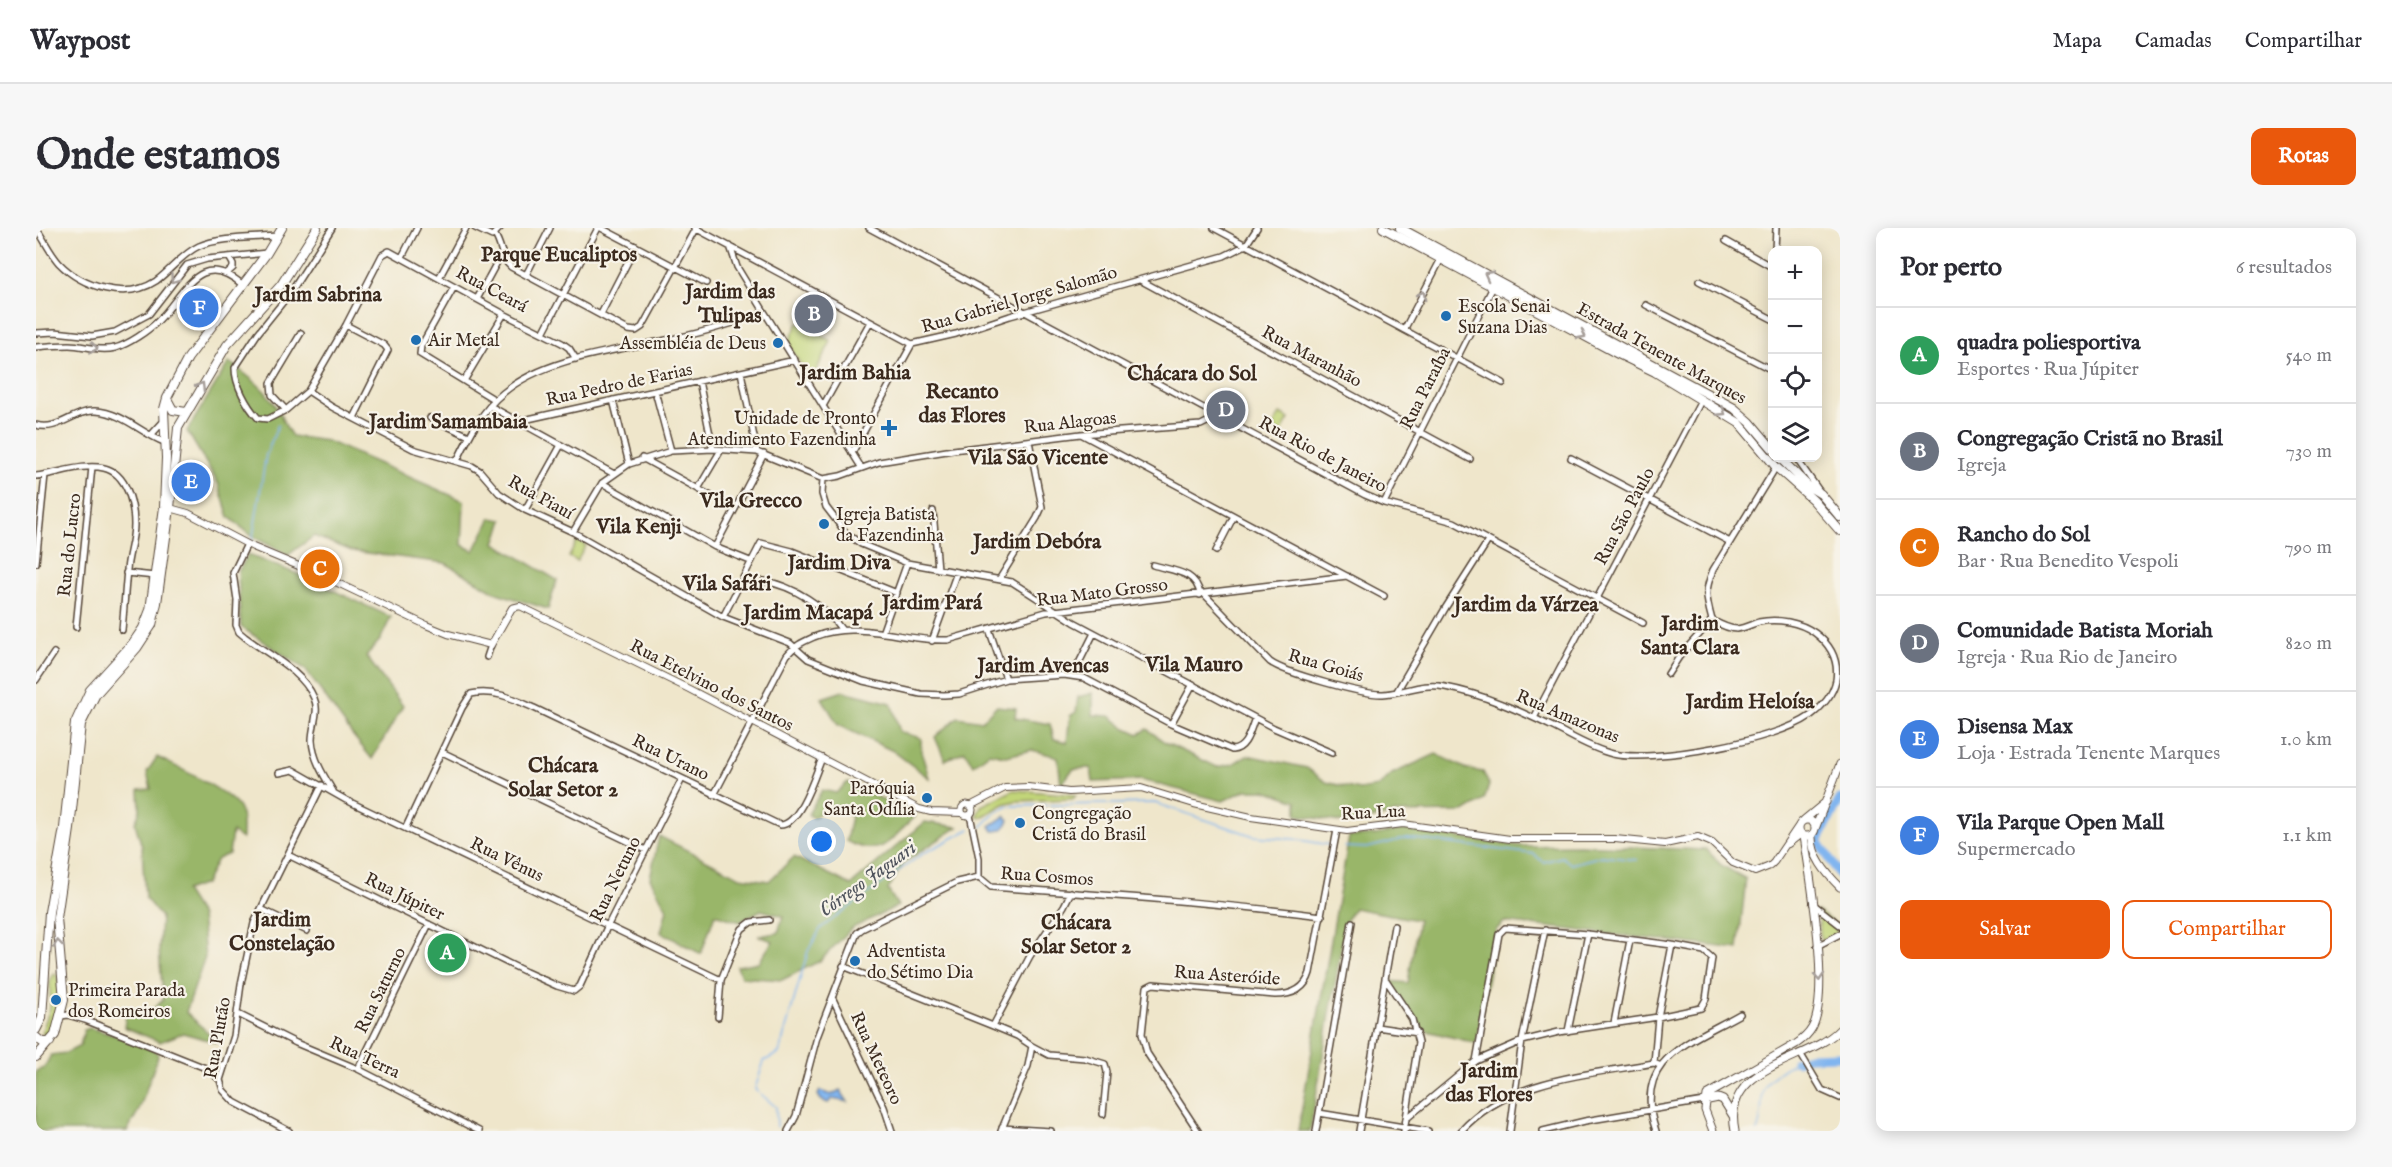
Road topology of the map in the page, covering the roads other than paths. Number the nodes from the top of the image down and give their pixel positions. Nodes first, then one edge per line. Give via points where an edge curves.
1 (36, 228) edge
2 (282, 228) edge
3 (317, 228) edge
4 (332, 228) edge
5 (417, 228) edge
6 (466, 228) edge
7 (474, 228) edge
8 (500, 228) edge
9 (550, 228) edge
10 (599, 228) edge
11 (695, 228) edge
12 (870, 228) edge
13 (1214, 228) edge
14 (1257, 228) edge
15 (1383, 228) edge
16 (1400, 228) edge
17 (1776, 228) edge
18 (277, 236) junction
19 (495, 236) junction
20 (1726, 241) dead end
21 (1246, 245) junction
22 (636, 246) junction
23 (730, 246) junction
24 (1775, 246) edge
25 (267, 253) junction
26 (502, 253) junction
27 (229, 257) junction
28 (402, 257) junction
29 (207, 259) junction
30 (1441, 260) junction
31 (1768, 264) edge
32 (675, 267) junction
33 (202, 273) junction
34 (227, 273) junction
35 (526, 275) junction
36 (439, 278) junction
37 (1140, 280) junction
38 (1699, 281) dead end
39 (706, 283) dead end
40 (243, 285) junction
41 (454, 286) junction
42 (1493, 287) junction
43 (563, 293) junction
44 (477, 299) junction
45 (1646, 305) dead end
46 (765, 313) junction
47 (1025, 313) junction
48 (504, 314) junction
49 (602, 314) junction
50 (1768, 316) edge
51 (870, 322) junction
52 (346, 325) junction
53 (1404, 330) junction
54 (36, 333) edge
55 (301, 333) dead end
56 (543, 333) junction
57 (912, 344) junction
58 (36, 347) edge
59 (576, 359) junction
60 (1457, 359) junction
61 (795, 360) junction
62 (1768, 367) edge
63 (741, 372) junction
64 (464, 381) junction
65 (699, 381) junction
66 (1503, 383) dead end
67 (308, 391) junction
68 (655, 391) junction
69 (1704, 396) junction
70 (167, 398) junction
71 (495, 400) junction
72 (613, 400) junction
73 (490, 406) junction
74 (822, 406) junction
75 (286, 410) junction
76 (186, 412) junction
77 (1214, 413) junction
78 (354, 418) junction
79 (430, 418) dead end
80 (519, 421) junction
81 (163, 422) junction
82 (36, 425) edge
83 (178, 428) junction
84 (1104, 432) junction
85 (1420, 432) junction
86 (1081, 434) junction
87 (151, 435) junction
88 (469, 436) junction
89 (176, 439) junction
90 (1029, 441) junction
91 (165, 442) junction
92 (1768, 442) edge
93 (561, 445) junction
94 (1101, 445) junction
95 (713, 449) junction
96 (721, 450) junction
97 (671, 451) junction
98 (757, 452) junction
99 (852, 453) junction
100 (764, 454) junction
101 (642, 458) junction
102 (1571, 458) dead end
103 (1470, 459) dead end
104 (457, 461) junction
105 (1784, 462) edge
106 (1799, 462) edge
107 (629, 464) junction
108 (92, 467) junction
109 (861, 467) junction
110 (1776, 467) junction
111 (614, 474) junction
112 (45, 475) junction
113 (36, 476) edge
114 (823, 479) junction
115 (602, 483) junction
116 (698, 489) junction
117 (1821, 494) junction
118 (711, 496) dead end
119 (1649, 499) junction
120 (1384, 503) junction
121 (170, 508) junction
122 (525, 510) junction
123 (933, 511) dead end
124 (1234, 516) junction
125 (1840, 517) edge
126 (1840, 531) edge
127 (573, 532) junction
128 (1488, 541) junction
129 (1730, 542) junction
130 (247, 544) junction
131 (715, 547) junction
132 (1216, 551) dead end
133 (750, 561) junction
134 (36, 563) edge
135 (907, 563) junction
136 (1153, 565) dead end
137 (938, 569) junction
138 (957, 572) junction
139 (126, 573) junction
140 (155, 576) junction
141 (1347, 576) junction
142 (1000, 578) junction
143 (764, 581) dead end
144 (897, 593) junction
145 (1201, 593) junction
146 (1384, 596) dead end
147 (1597, 600) junction
148 (1057, 612) junction
149 (723, 617) junction
150 (1712, 620) junction
151 (1643, 623) dead end
152 (76, 627) dead end
153 (989, 629) junction
154 (122, 630) dead end
155 (842, 630) junction
156 (882, 633) junction
157 (1094, 633) junction
158 (932, 641) junction
159 (491, 645) junction
160 (795, 646) junction
161 (54, 653) dead end
162 (487, 657) dead end
163 (1668, 674) dead end
164 (1073, 675) junction
165 (1006, 679) junction
166 (36, 680) edge
167 (1193, 684) junction
168 (1397, 691) junction
169 (1255, 718) junction
170 (1534, 718) junction
171 (752, 722) junction
172 (1172, 724) junction
173 (442, 752) junction
174 (1332, 753) dead end
175 (822, 758) junction
176 (1840, 764) edge
177 (279, 772) dead end
178 (682, 779) junction
179 (322, 785) junction
180 (334, 793) junction
181 (714, 795) junction
182 (1826, 802) junction
183 (967, 810) junction
184 (1802, 823) junction
185 (406, 827) junction
186 (1337, 830) junction
187 (1808, 833) junction
188 (1786, 847) junction
189 (646, 850) junction
190 (288, 855) junction
191 (980, 877) junction
192 (1840, 887) edge
193 (1071, 892) junction
194 (1813, 904) junction
195 (261, 909) junction
196 (1322, 916) junction
197 (769, 920) dead end
198 (1352, 922) dead end
199 (429, 924) junction
200 (608, 925) junction
201 (1840, 925) edge
202 (1394, 926) dead end
203 (1545, 930) junction
204 (307, 931) dead end
205 (1588, 934) junction
206 (1840, 934) edge
207 (1630, 940) junction
208 (1672, 945) junction
209 (1817, 946) junction
210 (843, 966) junction
211 (45, 979) junction
212 (63, 980) junction
213 (721, 980) junction
214 (1386, 980) junction
215 (574, 991) joint
216 (833, 999) junction
217 (64, 1005) junction
218 (238, 1014) junction
219 (1740, 1014) dead end
220 (61, 1016) junction
221 (39, 1017) edge
222 (718, 1017) dead end
223 (1658, 1017) junction
224 (85, 1020) junction
225 (1614, 1023) junction
226 (993, 1026) junction
227 (1377, 1027) junction
228 (1840, 1029) edge
229 (36, 1030) edge
230 (1568, 1031) junction
231 (1417, 1033) junction
232 (36, 1037) edge
233 (1522, 1041) junction
234 (50, 1042) junction
235 (1032, 1046) junction
236 (36, 1057) edge
237 (1802, 1057) junction
238 (1476, 1061) junction
239 (1771, 1062) junction
240 (225, 1064) junction
241 (1657, 1064) junction
242 (208, 1069) junction
243 (358, 1069) junction
244 (220, 1080) junction
245 (1516, 1093) junction
246 (1840, 1097) edge
247 (1704, 1101) junction
248 (1651, 1108) junction
249 (1319, 1113) junction
250 (1103, 1114) dead end
251 (796, 1116) junction
252 (1733, 1116) junction
253 (1406, 1119) junction
254 (1361, 1120) junction
255 (1001, 1129) edge
256 (1404, 1129) edge
257 (1734, 1129) edge
258 (1713, 1130) edge
259 (289, 1131) edge
260 (478, 1131) edge
261 (788, 1131) edge
262 (795, 1131) edge
263 (892, 1131) edge
264 (1051, 1131) edge
265 (1198, 1131) edge
266 (1316, 1131) edge
267 (1359, 1131) edge
268 (1428, 1131) edge
269 (1461, 1131) edge
270 (1510, 1131) edge
271 (1543, 1131) edge
272 (1656, 1131) edge

1 - 18 street via 61,265 86,280 120,292 149,285 206,243
2 - 18 main road
76 -> 3 main road via 227,345 280,285
4 - 75 street via 235,368 237,381 258,418 268,419
5 - 28 street
6 - 36 street
7 - 19 street
8 - 19 street
9 - 35 street
10 - 22 street
10 - 43 street
11 - 23 street, Rua Gabriel Jorge Salomão
11 - 32 street
12 - 47 street, Rua Rio de Janeiro
13 - 21 street
14 - 21 street
15 - 30 main road, Estrada Tenente Marques
69 -> 16 main road, Estrada Tenente Marques
17 - 24 street
18 - 25 main road
19 - 26 street
20 - 31 street
21 - 37 street, Rua Gabriel Jorge Salomão via 1224,256
21 - 53 street
22 - 32 street
22 - 49 street
23 - 46 street via 737,267
23 - 51 street, Rua Gabriel Jorge Salomão
25 - 27 street
25 - 40 main road
26 - 35 street via 508,264
26 - 44 street
27 - 29 street
27 - 34 street via 233,268
28 - 36 street, Rua Ceará
28 - 52 street, Rua Ceará via 389,251 382,255
29 - 33 street
29 -> 54 street via 187,265 149,314 115,332 92,336
30 - 42 main road, Estrada Tenente Marques
53 -> 30 street
32 - 39 street
32 - 49 street via 642,327 632,331
33 - 34 street
58 -> 33 street via 116,347 157,322
34 - 40 street
35 - 43 street
36 - 41 street, Rua Ceará
37 - 47 street, Rua Gabriel Jorge Salomão
37 - 85 street, Rua Maranhão
38 - 50 street
40 - 70 main road via 199,342
41 - 44 street, Rua Ceará
41 - 64 street via 420,349 422,357
42 - 60 street, Rua Paraíba
42 -> 69 main road, Estrada Tenente Marques
43 - 49 street
43 - 56 street
44 - 48 street, Rua Ceará
45 - 62 street
46 - 59 street via 680,338
46 - 61 street
47 - 57 street, Rua Gabriel Jorge Salomão
47 - 77 street, Rua Rio de Janeiro
48 - 56 street, Rua Ceará
48 - 64 street
51 - 57 street, Rua Gabriel Jorge Salomão
51 - 74 street
52 - 67 street
52 - 78 street via 384,345 388,352
53 - 60 street
55 - 75 street via 270,388
56 - 59 street, Rua Ceará via 566,345
57 - 99 street
59 - 71 street via 521,380
60 - 66 street
60 - 85 street, Rua Paraíba
61 - 63 street, Rua Pedro de Farias
61 - 74 street
63 - 65 street, Rua Pedro de Farias
63 - 98 street
64 - 71 street
65 - 68 street, Rua Pedro de Farias
65 - 95 street
67 - 75 street
67 - 78 street, Rua Piauí
68 - 72 street, Rua Pedro de Farias
68 - 97 street
69 - 92 main road, Estrada Tenente Marques via 1743,415
69 -> 110 main road, Estrada Tenente Marques via 1739,423
69 - 119 street, Rua São Paulo
70 - 76 main road via 173,410
70 - 81 main road
71 - 73 street
72 - 80 street, Rua Pedro de Farias
72 - 107 street
73 - 80 street
73 - 88 street
74 - 99 street
76 - 83 main road
77 - 84 street, Rua Alagoas via 1201,425
77 - 120 street, Rua Rio de Janeiro
78 - 104 street, Rua Piauí via 413,449
79 - 88 street
80 - 93 street
81 - 83 main road via 171,420
81 - 87 street
81 - 91 main road
82 - 87 street via 59,424 95,411 112,414
83 - 89 main road
84 - 86 street, Rua Alagoas
84 - 94 street
85 - 103 street, Rua Maranhão
85 - 120 street, Rua Paraíba
86 - 90 street, Rua Alagoas
86 - 94 street
87 - 91 street
88 - 104 street
89 - 91 main road
89 - 121 main road
90 - 109 street, Rua Alagoas
90 - 142 street via 1041,511
91 - 140 main road via 164,507
93 - 111 street
93 - 122 street
94 - 124 street
95 - 96 street
95 - 97 street
96 - 98 street
96 - 116 street
97 - 101 street
98 - 100 street
99 - 109 street
100 - 114 street
100 - 131 street
101 - 107 street
101 - 116 street
102 - 119 street
104 - 122 street, Rua Piauí via 480,471 499,493
105 - 117 main road
106 - 117 street
107 - 111 street
108 - 112 street
108 - 139 street via 120,477 129,496 134,525
108 - 152 street, Rua do Lucro
109 - 114 street, Rua Alagoas
110 - 126 main road, Estrada Tenente Marques
110 - 129 street
111 - 115 street
112 - 113 street
112 - 134 street
114 - 135 street via 823,500 846,533 861,544
115 - 127 street
115 - 131 street
116 - 118 street
117 - 125 main road
119 - 129 street
119 - 147 street, Rua São Paulo
120 - 128 street, Rua Rio de Janeiro via 1445,518
121 - 130 street via 188,513
212 -> 121 main road via 57,918 81,724 96,694 152,625
122 - 127 street, Rua Piauí
123 - 137 street
124 - 132 street
124 - 141 street
127 - 149 street, Rua Piauí
128 - 147 street, Rua Rio de Janeiro
128 - 168 street
129 - 150 street via 1706,588
130 - 159 street via 426,626
130 - 180 street via 233,573 237,628 301,679 315,699 313,747 319,768
131 - 133 street
133 - 144 street via 761,543 792,551
133 - 149 street
135 - 137 street
135 - 144 street
136 - 145 street, Rua Goiás via 1191,577
137 - 138 street
138 - 142 street
138 - 158 street
139 - 140 street
139 - 154 street
140 - 211 main road via 143,628 90,690 75,723 49,912
141 - 145 street, Rua Mato Grosso
141 - 146 street
142 - 148 street via 1015,583
143 - 155 street via 814,602
144 - 156 street
145 - 148 street, Rua Mato Grosso
145 - 168 street, Rua Goiás via 1278,668 1371,693
147 - 151 street, Rua Rio de Janeiro
147 - 170 street, Rua São Paulo
148 - 153 street, Rua Mato Grosso
148 - 157 street
149 - 160 street, Rua Piauí
150 - 163 street
150 - 170 street, Rua Amazonas via 1733,628 1769,621 1808,629 1827,644 1835,659 1831,693 1810,716 1781,731 1657,756 1609,753
153 - 158 street, Rua Mato Grosso
153 - 165 street
155 - 156 street, Rua Mato Grosso
155 - 160 street, Rua Mato Grosso
156 - 158 street, Rua Mato Grosso
157 - 164 street
157 - 167 street
159 - 162 street, Rua Etelvino dos Santos
159 - 171 street, Rua Etelvino dos Santos via 512,608 520,606
160 - 165 street, Rua Piauí via 808,659 847,675 921,694 959,694
160 - 171 street
161 - 166 street
164 - 165 street, Rua Piauí
164 - 172 street
167 - 169 street
167 - 172 street
168 - 170 street, Rua Amazonas via 1439,686 1488,699
169 - 172 street via 1238,750
169 - 174 street
171 - 175 street, Rua Etelvino dos Santos
171 - 181 street
173 - 178 street, Rua Urano via 471,694 481,692 508,696
173 - 185 street
173 - 189 street
175 - 181 street, Rua Urano via 799,812 785,825 771,823
175 - 183 street, Rua Etelvino dos Santos via 919,808 931,812
176 - 182 main road
177 - 179 street, Rua Vênus via 293,770
178 - 181 street, Rua Urano
178 - 189 street, Rua Netuno
179 - 180 street, Rua Vênus
179 - 190 street, Rua Plutão
180 - 185 street, Rua Vênus
182 - 184 main road
182 - 187 main road
183 - 186 street, Rua Lua via 1005,788 1070,792 1141,788 1251,817
183 - 191 street
184 - 187 main road
184 - 187 main road via 1812,821
184 - 188 street, Rua Lua
185 - 200 street, Rua Vênus
186 - 188 street, Rua Lua via 1403,824 1510,839 1615,839 1665,844 1698,837 1712,843 1733,863 1755,872 1770,866
186 - 196 street, Rua Asteróide
187 - 188 street, Rua Lua
187 - 192 main road via 1817,858
187 - 194 main road
189 - 200 street, Rua Netuno
190 - 195 street, Rua Plutão
190 - 199 street, Rua Júpiter
191 - 193 street, Rua Cosmos via 991,887
191 - 210 street, Rua Cosmos via 957,882 862,928
193 - 196 street, Rua Cosmos
193 - 226 street via 1030,956
194 - 201 street
194 - 209 main road
195 - 204 street
195 - 218 street, Rua Plutão via 250,936
196 - 265 street, Rua Asteróide via 1308,981 1291,993 1275,995 1152,984 1147,987 1142,1034 1147,1053
197 - 213 street via 751,922 742,929
198 - 249 street
199 - 215 street, Rua Júpiter via 547,982
199 - 243 street, Rua Saturno
200 - 213 street, Rua Vênus
200 - 215 street, Rua Netuno via 580,986
202 - 214 street
203 - 205 street
203 - 233 street
203 - 238 street via 1507,927 1500,931
205 - 207 street
205 - 230 street
206 - 209 street
207 - 208 street
207 - 225 street
208 - 223 street
208 - 223 street via 1710,955 1706,999 1697,1010
209 -> 239 main road via 1820,989 1813,1028
210 - 216 street, Rua Cosmos
210 - 226 street
211 - 212 main road via 53,971
211 - 221 main road
212 - 217 main road
213 - 222 street
214 - 227 street
214 - 231 street
216 - 251 street via 817,1037
216 - 263 street, Rua Meteoro
217 - 220 main road
217 - 224 street
218 - 240 street, Rua Plutão
218 - 243 street, Rua Terra
219 - 241 street
220 - 224 street
220 - 234 main road
221 - 229 main road
223 - 225 street
223 - 241 street
224 - 242 street
225 - 230 street
226 - 235 street
227 - 231 street
227 - 254 street
228 - 237 main road
230 - 233 street
231 - 253 street
232 - 234 main road
233 - 238 street
233 - 245 street
234 - 236 main road
235 - 250 street via 1049,1055 1105,1064
235 - 255 street via 1028,1066
237 - 239 main road
237 - 246 street via 1822,1090
238 - 253 street
239 - 247 main road via 1708,1094
239 - 252 main road via 1743,1089
240 - 242 street
240 - 244 street, Rua Plutão
241 - 245 street via 1545,1083
241 - 248 street
242 - 244 street
243 - 260 street, Rua Terra
244 - 259 street, Rua Plutão via 222,1090 234,1102
245 - 269 street via 1485,1110
245 - 270 street
247 - 248 street
247 - 252 main road via 1723,1100
247 - 258 main road
248 - 271 street
248 - 272 street
249 - 254 street
249 - 266 street
251 - 261 street
251 - 262 street
252 - 257 main road
253 - 256 street
254 - 256 street
254 - 267 street
255 - 264 street
256 - 268 street

